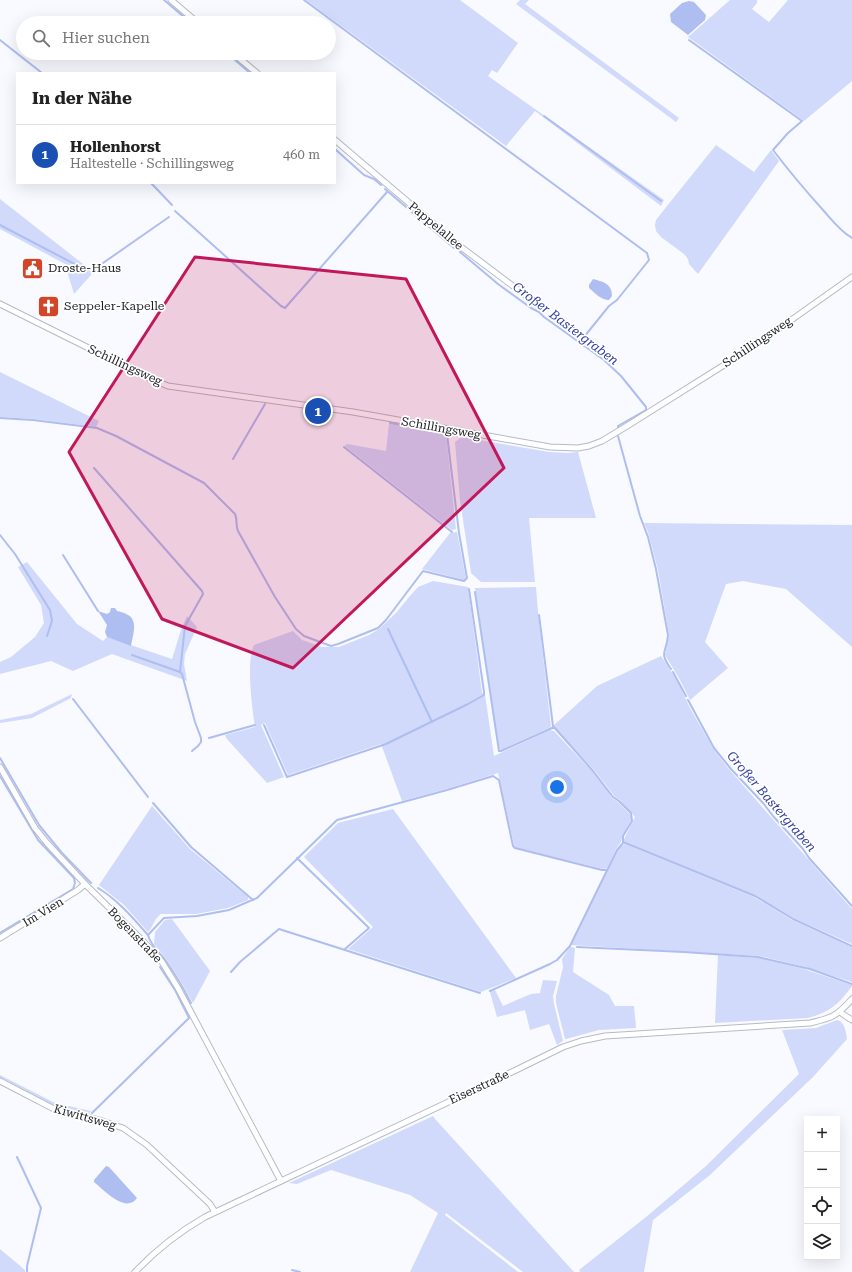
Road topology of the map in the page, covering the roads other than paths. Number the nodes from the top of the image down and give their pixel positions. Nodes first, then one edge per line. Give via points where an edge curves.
1 (171, 0) edge
2 (190, 16) edge
3 (241, 60) edge
4 (256, 72) edge
5 (336, 141) edge
6 (852, 277) edge
7 (0, 304) edge
8 (541, 307) dead end
9 (0, 767) edge
10 (85, 884) junction
11 (0, 938) edge
12 (852, 999) edge
13 (840, 1012) junction
14 (852, 1020) edge
15 (0, 1081) edge
16 (281, 1181) junction
17 (215, 1212) junction
18 (135, 1272) edge

1 - 2 street
3 - 4 street
5 - 8 street, Pappelallee via 461,247
6 - 7 street, Schillingsweg via 756,345 627,426 589,446 568,449 353,412 168,386
9 - 10 street, Bogenstraße via 35,828
10 - 11 street, Im Vien
10 - 16 street, Bogenstraße via 162,962
12 - 13 street, Eiserstraße
13 - 14 street
13 - 16 street, Eiserstraße via 827,1019 810,1023 605,1036 581,1041 563,1047
15 - 17 street, Kiwittsweg via 52,1108 123,1128 148,1145 210,1204
16 - 17 street, Eiserstraße
17 - 18 street, Eiserstraße via 170,1240

